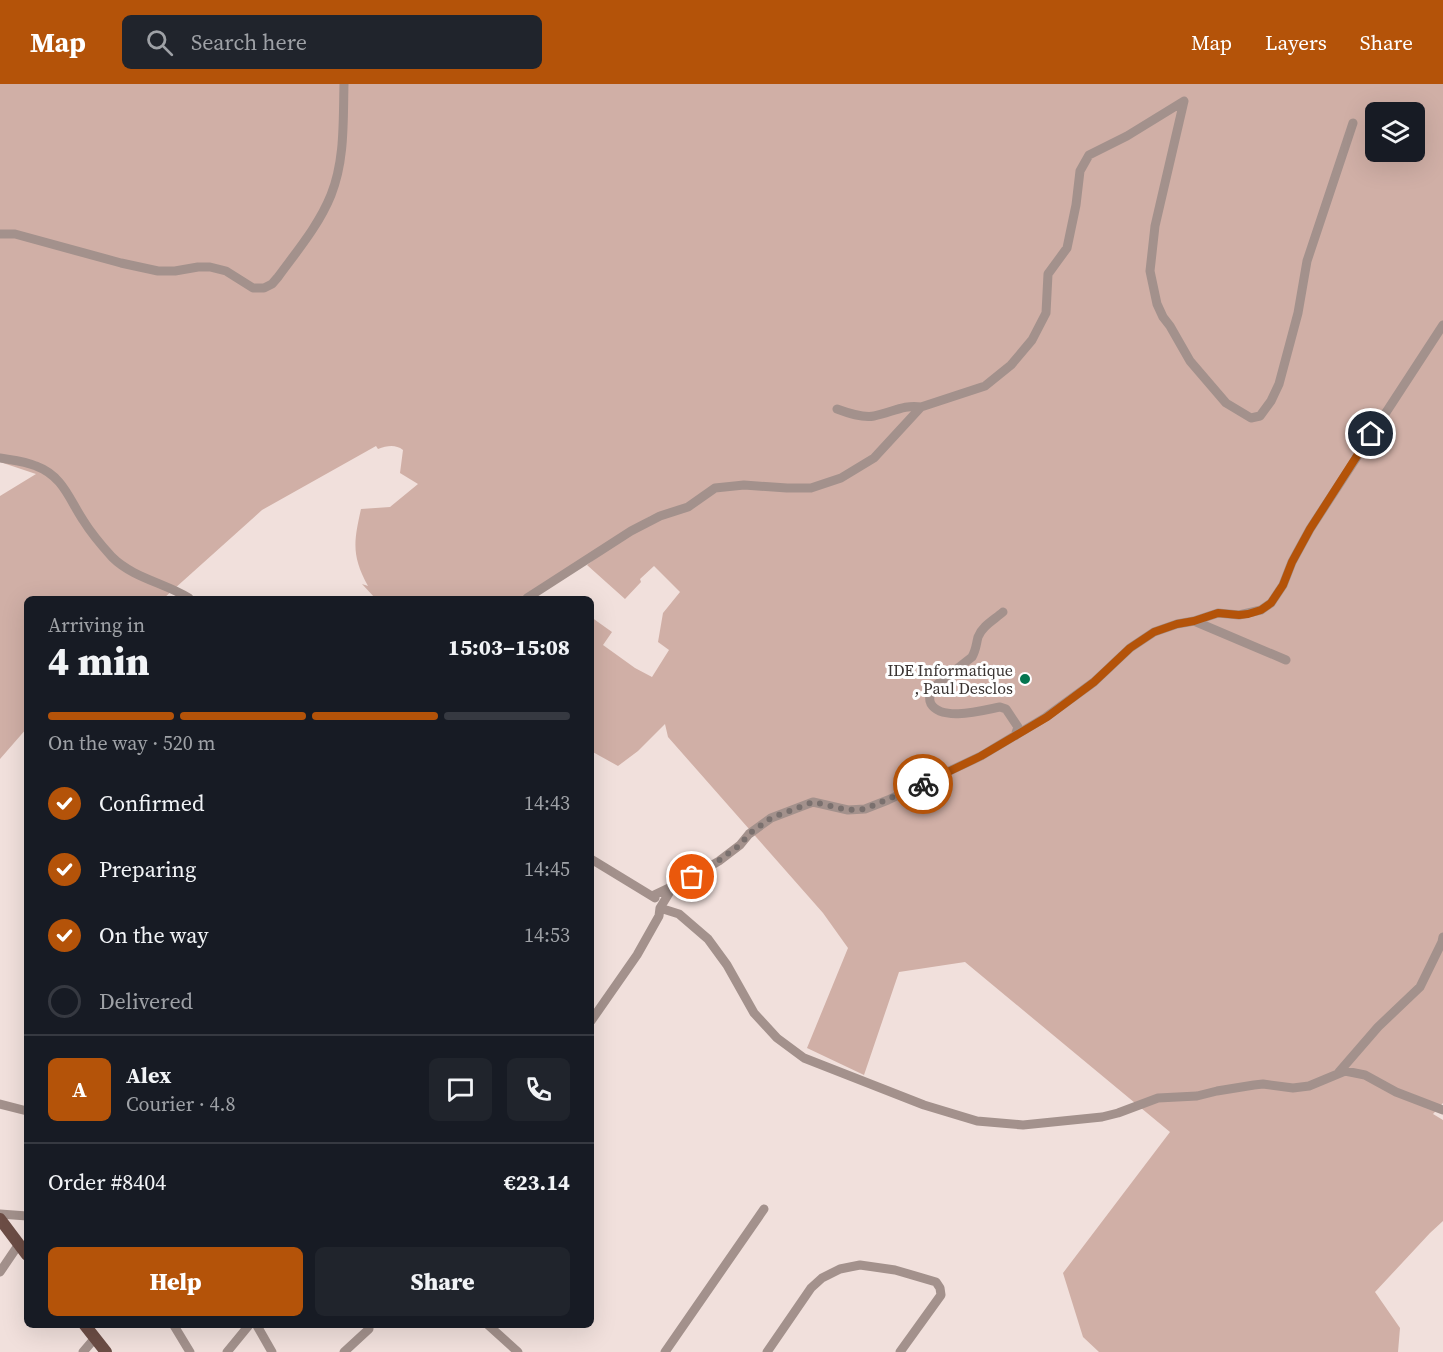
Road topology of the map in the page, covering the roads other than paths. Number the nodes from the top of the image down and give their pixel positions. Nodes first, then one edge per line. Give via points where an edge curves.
1 (344, 84) edge
2 (1353, 123) dead end
3 (0, 234) edge
4 (1443, 325) edge
5 (921, 407) junction
6 (837, 409) dead end
7 (0, 458) edge
8 (186, 596) edge
9 (530, 596) edge
10 (1003, 612) dead end
11 (1194, 621) junction
12 (1286, 660) dead end
13 (1015, 736) junction
14 (594, 861) edge
15 (675, 885) junction
16 (652, 896) junction
17 (660, 909) junction
18 (1443, 937) edge
19 (594, 1017) edge
20 (1339, 1072) junction
21 (0, 1104) edge
22 (24, 1110) edge
23 (1443, 1110) edge
24 (764, 1209) dead end
25 (0, 1214) edge
26 (16, 1216) junction
27 (24, 1216) edge
28 (0, 1219) edge
29 (24, 1223) edge
30 (19, 1244) junction
31 (24, 1251) edge
32 (0, 1272) edge
33 (81, 1328) edge
34 (85, 1328) edge
35 (175, 1328) edge
36 (247, 1328) edge
37 (258, 1328) edge
38 (369, 1328) edge
39 (491, 1328) edge
40 (92, 1346) edge
41 (106, 1352) edge
42 (190, 1352) edge
43 (227, 1352) edge
44 (272, 1352) edge
45 (344, 1352) edge
46 (518, 1352) edge
47 (665, 1352) edge
48 (767, 1352) edge
49 (900, 1352) edge

1 - 3 street via 342,153 331,195 315,226 278,277 264,288 253,288 226,271 210,267 158,271 15,234
2 - 5 street via 1307,261 1279,384 1260,416 1251,418 1226,403 1190,361 1157,304 1150,271 1155,226 1184,101 1089,155 1080,171 1067,248 1048,274 1046,313 1032,340 1011,365 985,386
4 - 11 street via 1310,529 1271,603 1248,614 1218,613
5 - 6 street via 901,407 873,416
5 - 9 street via 874,458 841,478 811,488 715,488 688,507 631,531
7 - 8 street via 49,473 62,484 84,522 114,558 136,574
10 - 13 street via 982,630 972,657 935,686 929,698 932,705 945,713 1006,709 1018,727
11 - 12 street
11 - 13 street via 1154,632 1130,648 1094,682
13 - 15 street via 981,756 865,809 848,810 813,802 771,818 718,861
14 - 16 street
15 - 16 street
15 - 17 street
16 - 17 street
17 - 19 street via 637,955
17 - 20 street via 679,914 708,939 754,1012 777,1038 804,1058 924,1105 977,1121 1023,1125 1102,1117 1158,1098 1197,1096 1263,1084 1309,1086
18 - 20 street via 1420,987
20 - 23 street via 1365,1076
21 - 22 street
24 - 47 street
25 - 26 street
26 - 27 street
26 - 29 street
28 - 30 main road
30 - 31 main road
30 - 32 street
33 - 40 main road
34 - 40 main road
35 - 42 street
36 - 43 street
37 - 44 street
38 - 45 street
39 - 46 street
40 - 41 main road
48 - 49 street via 811,1288 840,1269 860,1264 936,1282 940,1288 941,1295

